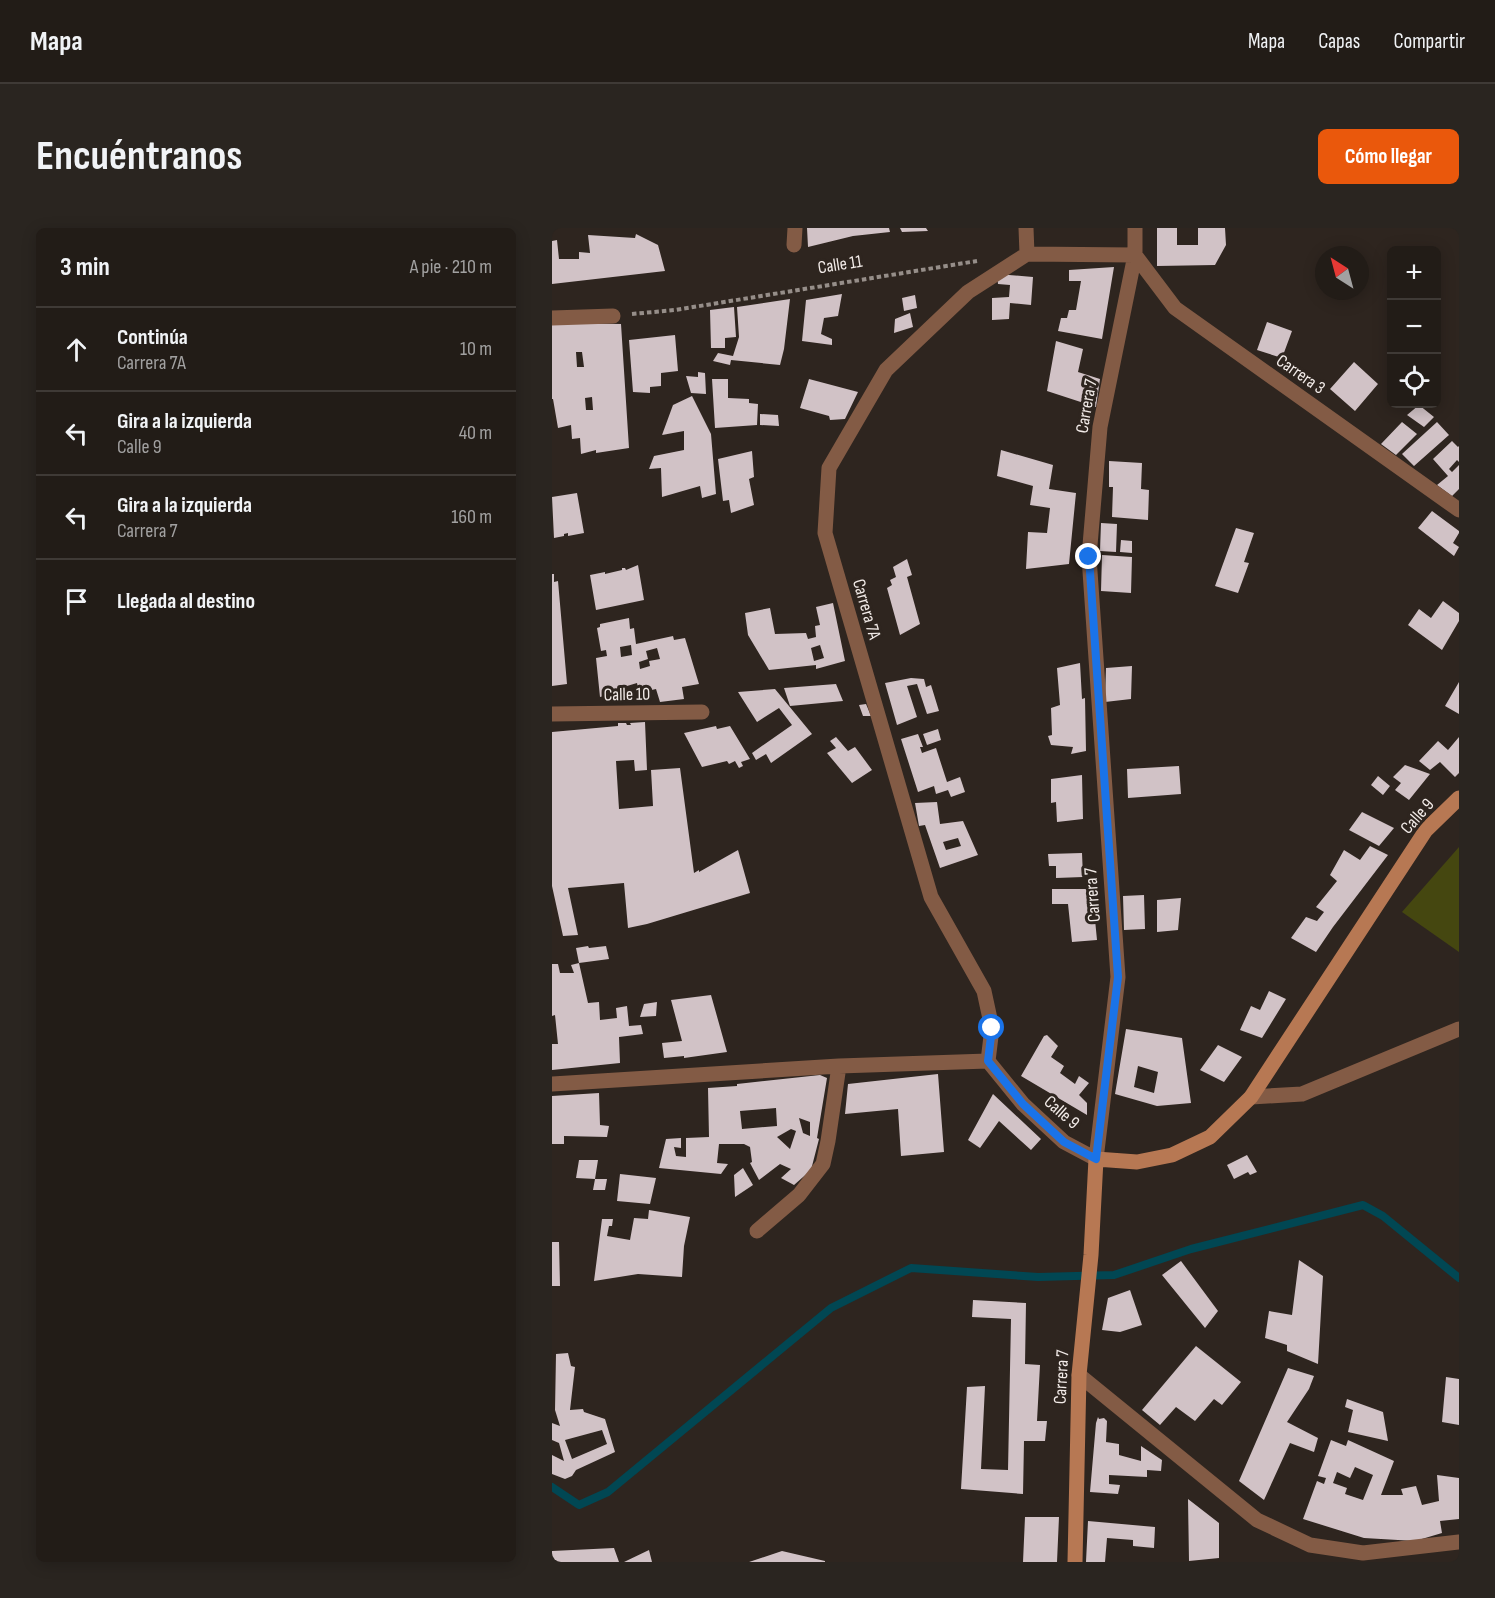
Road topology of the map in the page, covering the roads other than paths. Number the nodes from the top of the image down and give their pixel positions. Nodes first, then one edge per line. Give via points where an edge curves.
1 (795, 228) edge
2 (1026, 228) edge
3 (1135, 228) edge
4 (794, 245) dead end
5 (1027, 254) junction
6 (1135, 255) junction
7 (613, 316) road end
8 (552, 318) edge
9 (1459, 510) edge
10 (702, 712) dead end
11 (552, 714) edge
12 (1459, 798) edge
13 (1459, 1029) edge
14 (988, 1061) junction
15 (839, 1066) junction
16 (552, 1084) edge
17 (1251, 1097) junction
18 (1096, 1159) junction
19 (757, 1231) dead end
20 (1079, 1375) junction
21 (1459, 1542) edge
22 (1075, 1562) edge

1 - 4 street
2 - 5 street
3 - 6 street, Carrera 7
5 - 6 street
5 - 14 street, Carrera 7A via 968,292 886,370 829,468 825,533 931,897 984,991 992,1028
6 - 9 street, Carrera 3 via 1174,308
6 - 18 street, Carrera 7 via 1100,427 1089,557 1118,977
7 - 8 street
10 - 11 street, Calle 10
12 - 17 street, Calle 9 via 1426,830
13 - 17 street via 1302,1094
14 - 15 street
14 - 18 street, Calle 9 via 1023,1104 1064,1142
15 - 16 street
15 - 19 street via 823,1164 799,1195
17 - 18 street, Calle 9 via 1210,1137 1172,1155 1137,1162
18 - 20 street, Carrera 7
20 - 21 street via 1257,1520 1310,1545 1363,1553
20 - 22 street, Carrera 7

